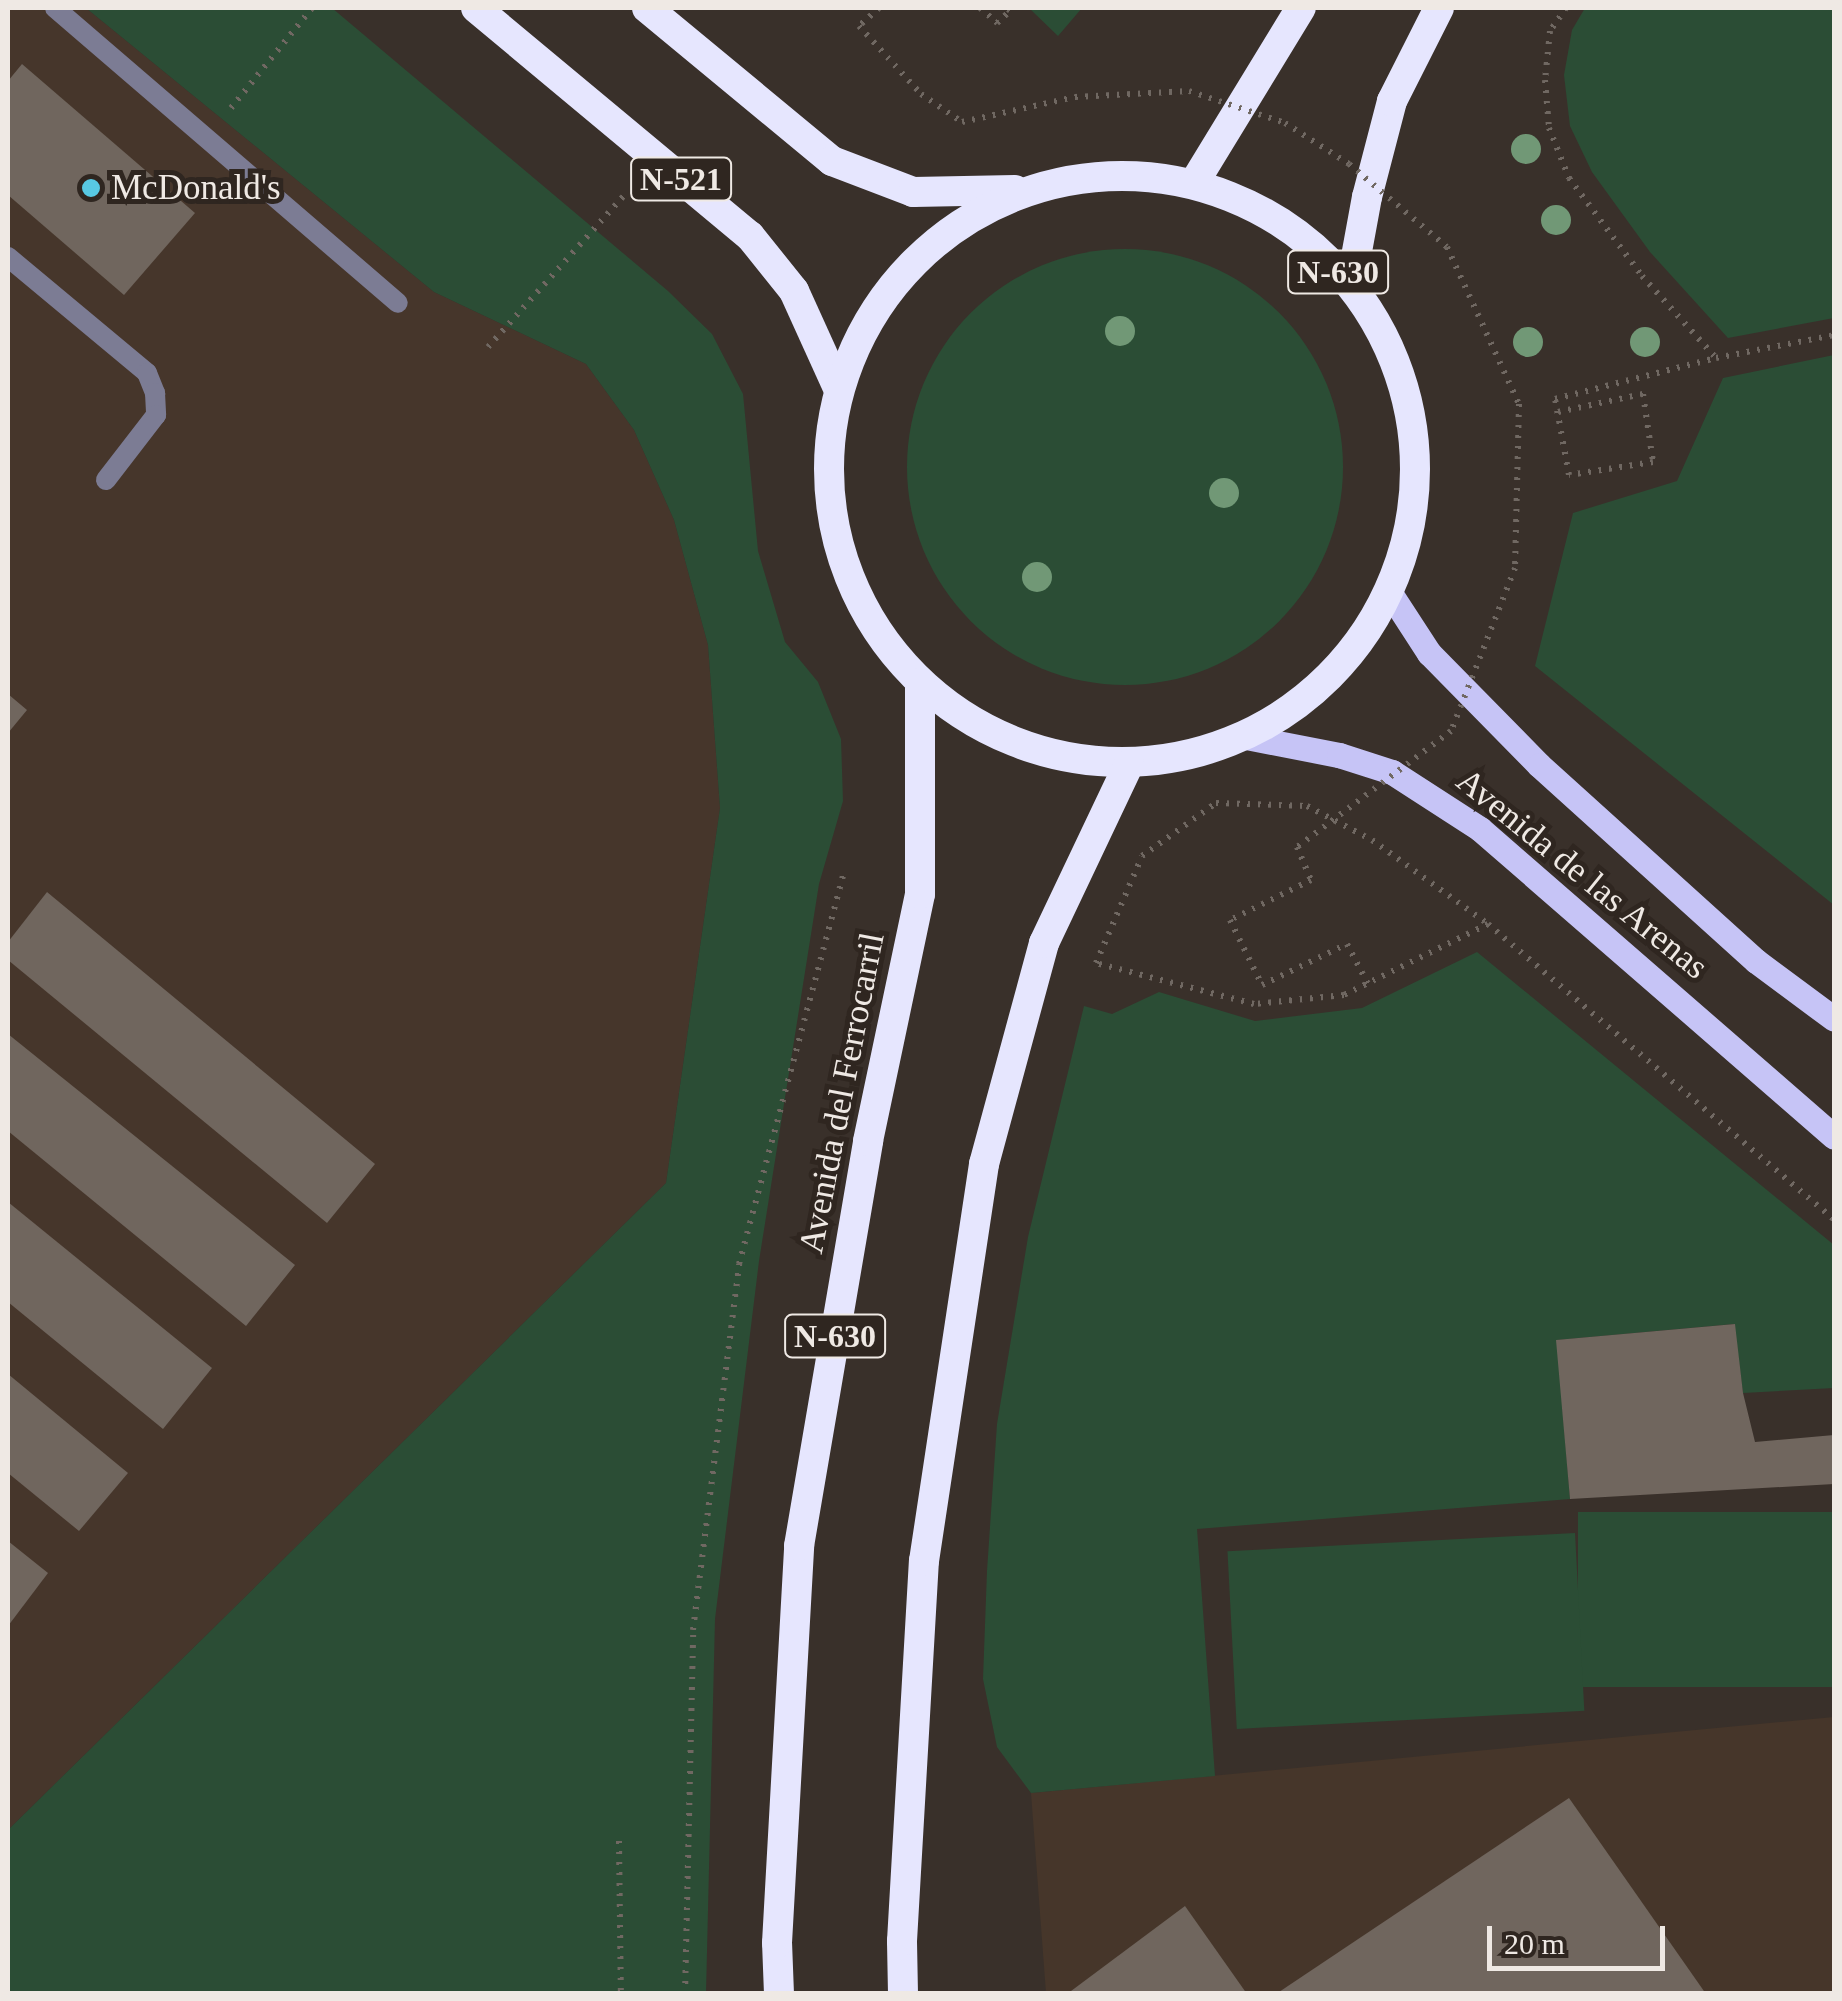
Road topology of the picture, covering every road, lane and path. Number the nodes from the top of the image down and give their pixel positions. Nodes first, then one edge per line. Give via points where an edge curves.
1 (56, 8) edge
2 (312, 8) edge
3 (476, 8) edge
4 (647, 8) edge
5 (879, 8) edge
6 (980, 8) edge
7 (1007, 8) edge
8 (1301, 8) edge
9 (1439, 8) edge
10 (1566, 8) edge
11 (208, 137) junction
12 (656, 159) junction
13 (1194, 182) junction
14 (1023, 190) junction
15 (8, 257) edge
16 (1352, 284) junction
17 (398, 302) dead end
18 (1834, 335) edge
19 (488, 347) dead end
20 (1716, 358) junction
21 (838, 388) junction
22 (1558, 412) junction
23 (106, 480) dead end
24 (1390, 593) junction
25 (920, 683) junction
26 (1246, 736) junction
27 (1129, 764) junction
28 (1392, 772) junction
29 (844, 872) dead end
30 (1488, 924) junction
31 (1368, 984) junction
32 (1834, 1019) edge
33 (1834, 1137) edge
34 (1834, 1219) edge
35 (619, 1841) dead end
36 (621, 1994) edge
37 (685, 1994) edge
38 (778, 1994) edge
39 (903, 1994) edge

1 - 11 lane
2 - 11 path
3 - 12 highway, N-521
4 - 14 highway via 832,161 913,192
5 - 28 path, bridge via 859,26 922,94 962,122 1075,97 1189,90 1284,123 1349,164 1448,247 1519,404 1515,568 1451,731
6 - 7 path via 997,23
8 - 13 highway
9 - 16 highway, N-630 via 1392,100
10 - 20 path via 1550,31 1544,80 1549,128 1569,178 1642,276
11 - 17 lane
12 - 19 path
12 - 21 highway, N-521 via 761,250 794,291
13 - 14 highway, N-630 via 1108,174
13 - 16 highway, N-630 via 1280,221
14 - 21 highway, N-630 via 941,235 878,303
15 - 23 lane via 147,373 156,415
16 - 24 highway, N-630 via 1393,354 1414,433 1413,515
18 - 20 path
20 - 22 path via 1556,399
21 - 25 highway, N-630 via 830,471 840,555 872,624
22 - 22 path via 1568,475 1653,462 1642,394
24 - 26 highway, N-630 via 1354,652 1305,701
24 - 32 main road, Avenida de las Arenas via 1429,654 1539,765 1756,962
25 - 27 highway, N-630 via 982,728 1053,756
25 - 38 highway, Avenida del Ferrocarril / N-630 via 920,894 868,1141 799,1546
26 - 27 highway, N-630 via 1189,757
26 - 28 main road, Avenida de las Arenas
27 - 39 highway via 1044,943 984,1164 924,1561
28 - 31 path, bridge via 1297,847 1311,880 1230,920 1262,985 1346,944
28 - 33 main road, Avenida de las Arenas via 1480,829
29 - 37 path via 739,1264 693,1630
30 - 31 path
30 - 31 path via 1372,840 1307,806 1216,803 1142,856 1096,963 1254,1004 1344,995
30 - 34 path
35 - 36 path

